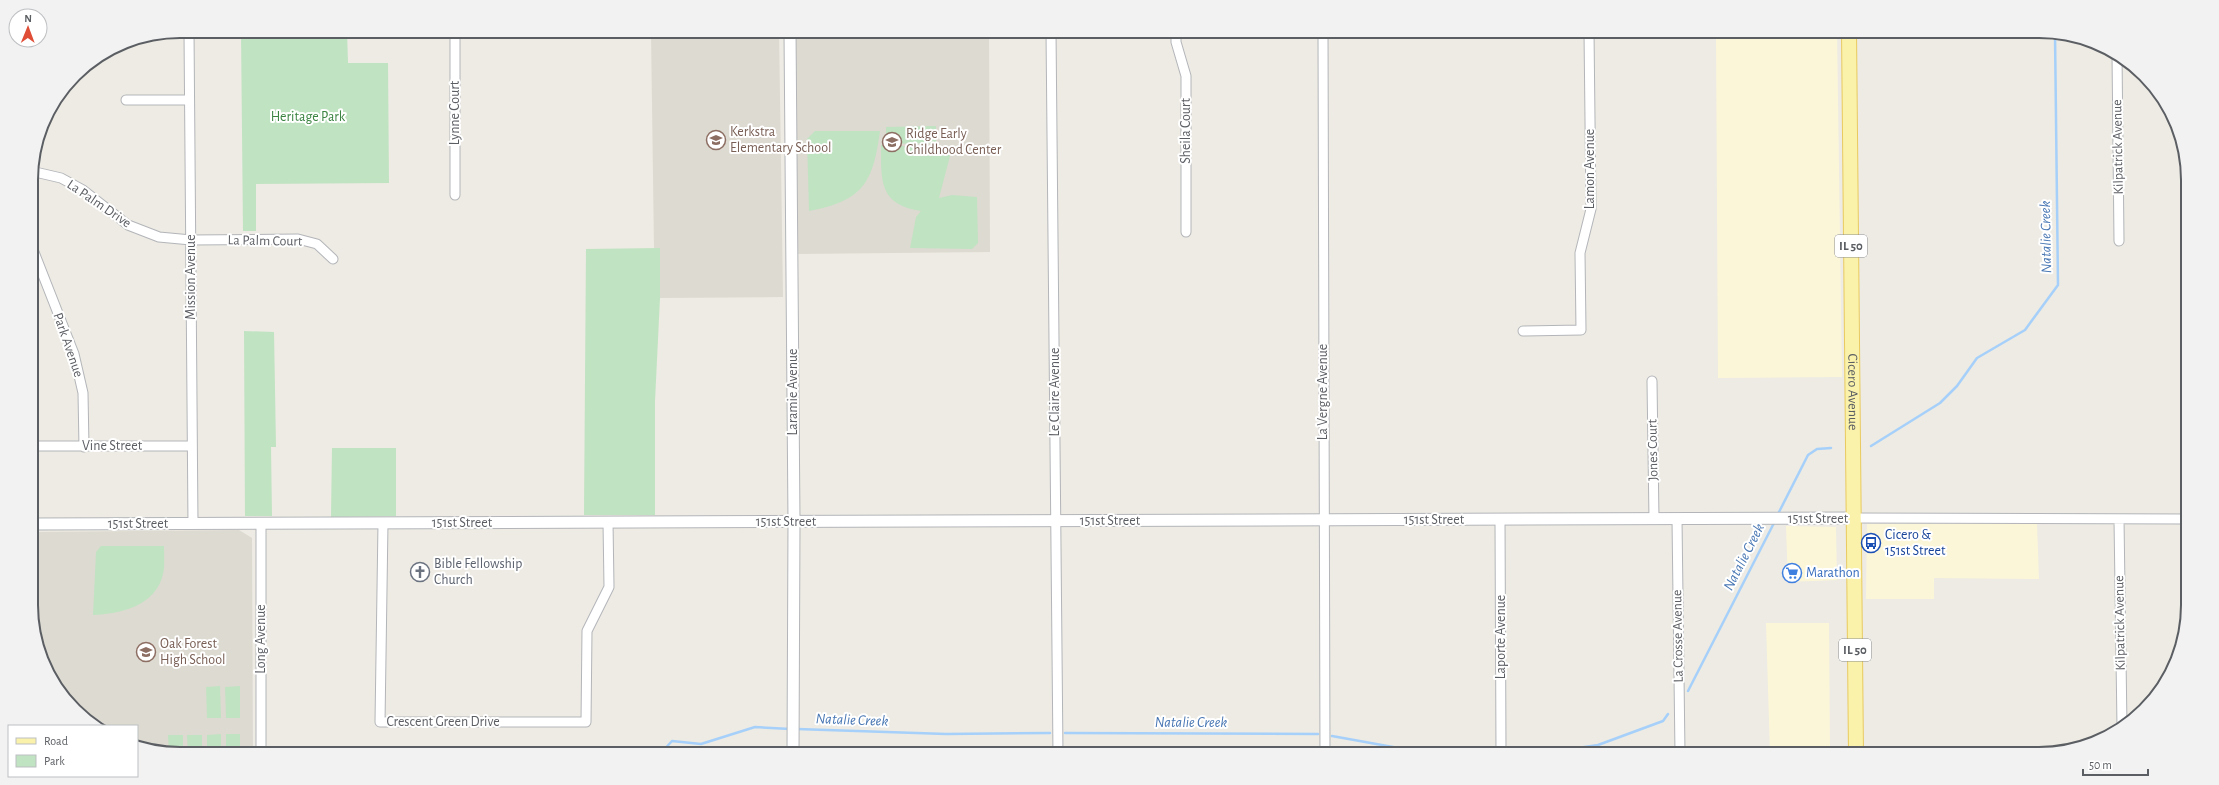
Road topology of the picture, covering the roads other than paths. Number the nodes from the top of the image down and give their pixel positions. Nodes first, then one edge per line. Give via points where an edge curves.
1 (189, 38) edge
2 (455, 38) edge
3 (790, 38) edge
4 (1051, 38) edge
5 (1176, 38) edge
6 (1323, 38) edge
7 (1589, 38) edge
8 (1849, 38) edge
9 (2117, 61) edge
10 (126, 100) dead end
11 (189, 100) junction
12 (38, 173) edge
13 (455, 195) dead end
14 (1186, 232) dead end
15 (191, 240) junction
16 (2119, 241) dead end
17 (333, 259) dead end
18 (38, 262) edge
19 (1523, 331) dead end
20 (1652, 381) dead end
21 (38, 446) edge
22 (84, 446) junction
23 (192, 446) junction
24 (1854, 518) junction
25 (1654, 519) junction
26 (1677, 519) junction
27 (2119, 519) junction
28 (2181, 519) edge
29 (1323, 520) junction
30 (1500, 520) junction
31 (1056, 521) junction
32 (608, 522) junction
33 (794, 522) junction
34 (261, 523) junction
35 (383, 523) junction
36 (38, 524) edge
37 (193, 524) junction
38 (2122, 721) edge
39 (261, 747) edge
40 (793, 747) edge
41 (1058, 747) edge
42 (1325, 747) edge
43 (1501, 747) edge
44 (1680, 747) edge
45 (1856, 747) edge

1 - 11 street, Mission Avenue
2 - 13 street, Lynne Court
3 - 33 street, Laramie Avenue
4 - 31 street, Le Claire Avenue
5 - 14 street, Sheila Court via 1186,76
6 - 29 street, La Vergne Avenue
7 - 19 street, Lamon Avenue via 1591,209 1580,253 1581,330
8 - 24 main road, Cicero Avenue / IL 50
9 - 16 street, Kilpatrick Avenue
10 - 11 street
11 - 15 street, Mission Avenue
12 - 15 street, La Palm Drive via 61,178 83,190 128,226 159,237
15 - 17 street, La Palm Court via 298,239 317,244
15 - 23 street, Mission Avenue
18 - 22 street, Park Avenue via 74,354 83,393
20 - 25 street, Jones Court
21 - 22 street, Vine Street
22 - 23 street, Vine Street
23 - 37 street, Mission Avenue
24 - 26 street, 151st Street
24 - 27 street, 151st Street
24 - 45 main road, Cicero Avenue / IL 50
25 - 26 street, 151st Street
25 - 30 street, 151st Street
26 - 44 street, La Crosse Avenue
27 - 28 street, 151st Street
27 - 38 street, Kilpatrick Avenue
29 - 30 street, 151st Street
29 - 31 street, 151st Street
29 - 42 street, La Vergne Avenue
30 - 43 street, Laporte Avenue
31 - 33 street, 151st Street
31 - 41 street, Le Claire Avenue
32 - 33 street, 151st Street
32 - 35 street, 151st Street
32 - 35 street, Crescent Green Drive via 609,587 587,631 586,722 380,722
33 - 40 street, Laramie Avenue
34 - 35 street, 151st Street
34 - 37 street, 151st Street
34 - 39 street, Long Avenue
36 - 37 street, 151st Street

